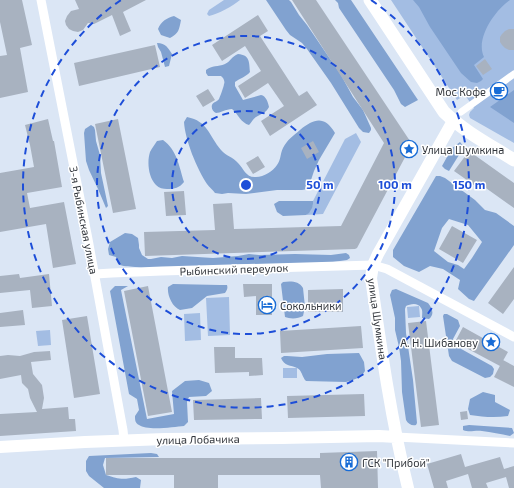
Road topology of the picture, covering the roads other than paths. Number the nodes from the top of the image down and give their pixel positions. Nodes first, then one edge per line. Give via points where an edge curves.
1 (42, 0) edge
2 (370, 0) edge
3 (514, 74) edge
4 (457, 116) junction
5 (514, 160) edge
6 (373, 265) junction
7 (95, 274) junction
8 (514, 337) edge
9 (396, 437) junction
10 (124, 440) junction
11 (514, 443) edge
12 (0, 447) edge
13 (408, 488) edge

1 - 7 street, 3-я Рыбинская улица
2 - 4 main road via 444,112
3 - 4 street
4 - 5 main road via 466,131
4 - 6 street, улица Шумкина
6 - 7 street, Рыбинский переулок
6 - 8 street via 387,269
6 - 9 street, улица Шумкина via 371,278
7 - 10 street, 3-я Рыбинская улица
9 - 10 street, улица Лобачика
9 - 11 street
9 - 13 street, улица Шумкина
10 - 12 street, улица Лобачика

